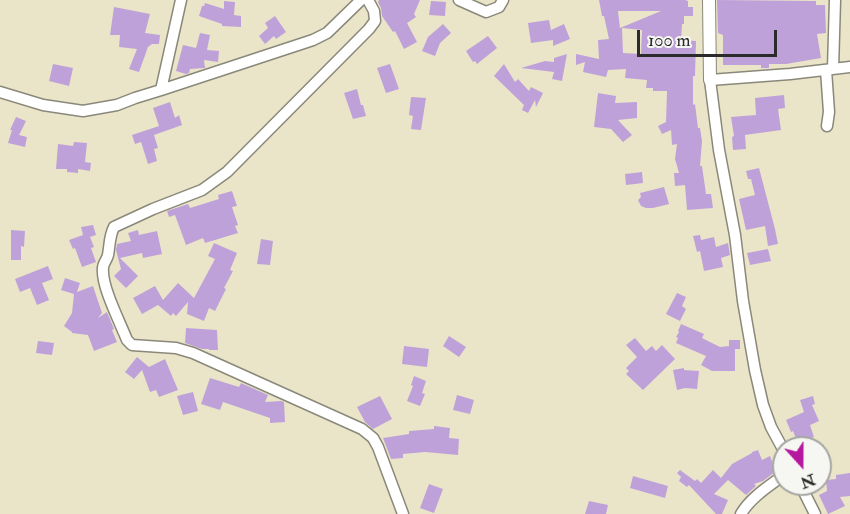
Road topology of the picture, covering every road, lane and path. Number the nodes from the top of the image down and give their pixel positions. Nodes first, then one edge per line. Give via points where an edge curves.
1 (181, 0) edge
2 (361, 0) edge
3 (368, 0) edge
4 (459, 0) edge
5 (503, 0) edge
6 (710, 0) edge
7 (836, 0) edge
8 (850, 67) edge
9 (829, 70) junction
10 (710, 80) junction
11 (161, 90) junction
12 (0, 92) edge
13 (827, 126) dead end
14 (776, 436) edge
15 (772, 484) edge
16 (806, 496) edge
17 (403, 514) edge
18 (741, 514) edge
19 (815, 514) edge

1 - 11 street
2 - 11 street via 327,33 313,40
3 - 17 street via 375,21 369,29 227,172 202,190 114,228 103,277 132,345 193,353 362,429 378,447
4 - 5 street via 486,12 499,8
6 - 10 street
7 - 9 street
8 - 9 street
9 - 10 street
9 - 13 street
10 - 14 street via 755,370
11 - 12 street via 117,105 83,111 43,105
15 - 18 street
16 - 19 street

